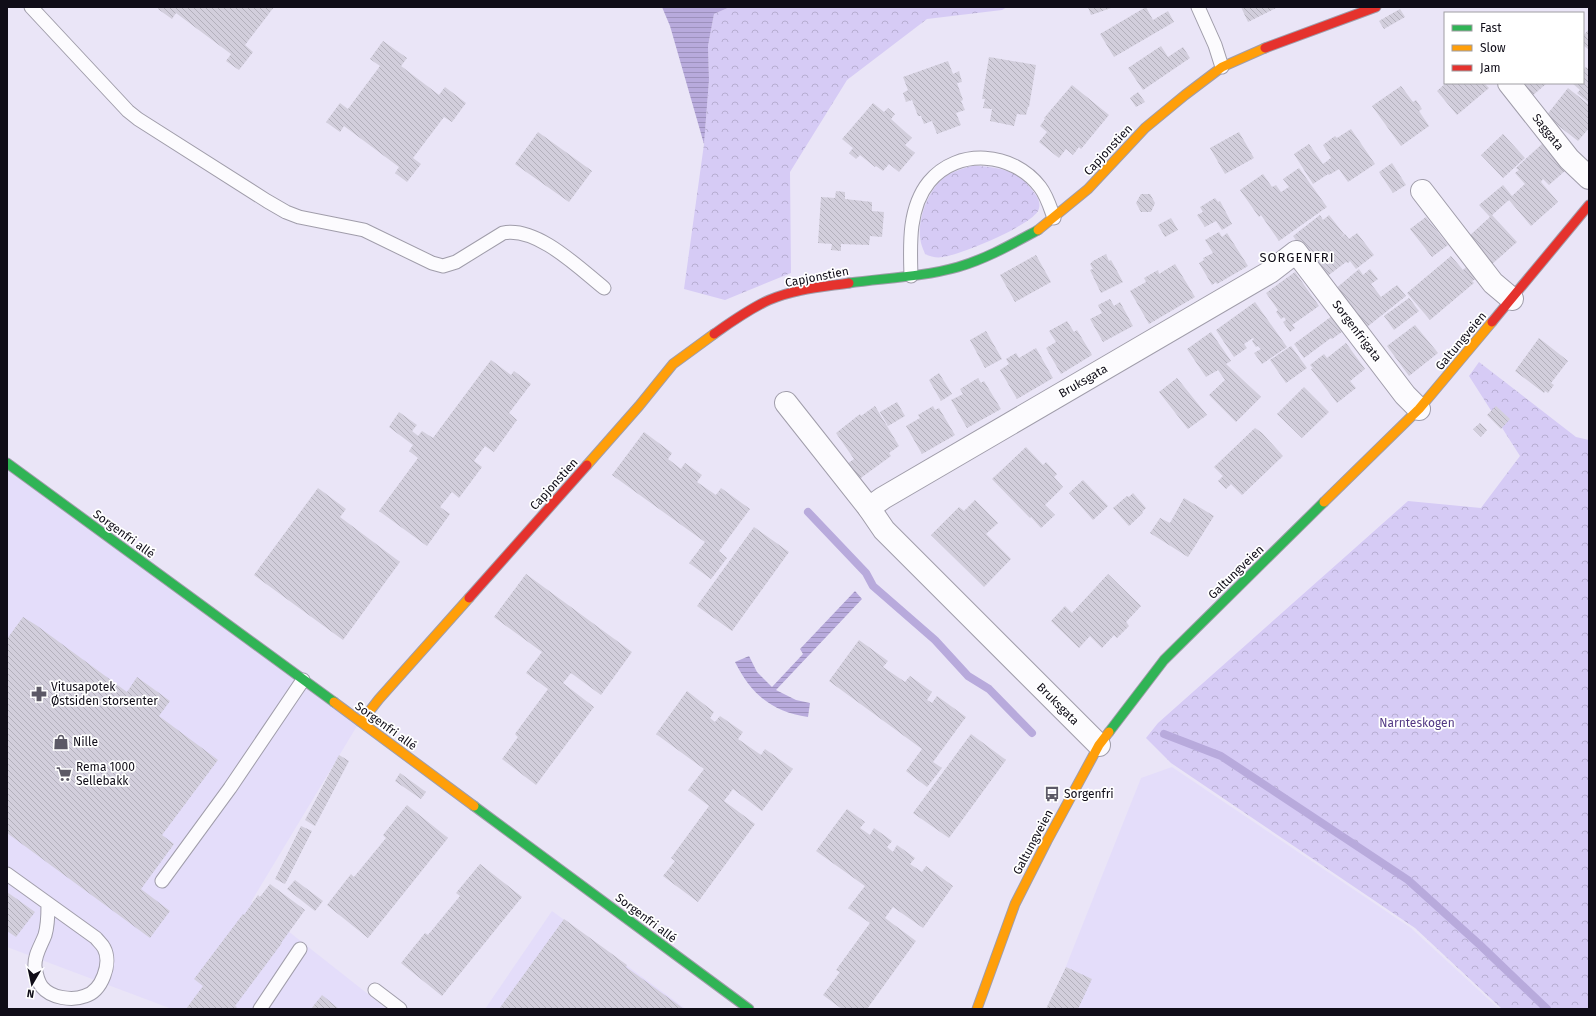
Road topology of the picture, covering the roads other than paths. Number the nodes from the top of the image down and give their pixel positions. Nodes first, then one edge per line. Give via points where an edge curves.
1 (31, 7) edge
2 (1198, 7) edge
3 (1376, 7) edge
4 (1222, 67) junction
5 (1510, 84) edge
6 (1589, 178) edge
7 (1422, 191) dead end
8 (1589, 205) edge
9 (1054, 218) junction
10 (1296, 252) joint
11 (911, 276) junction
12 (604, 288) dead end
13 (1512, 299) junction
14 (786, 403) dead end
15 (1419, 409) junction
16 (7, 464) edge
17 (869, 508) junction
18 (302, 680) junction
19 (361, 722) junction
20 (1099, 745) junction
21 (7, 874) edge
22 (162, 880) dead end
23 (48, 905) junction
24 (300, 949) dead end
25 (375, 990) dead end
26 (746, 1008) edge
27 (260, 1009) edge
28 (400, 1009) edge
29 (977, 1009) edge

1 - 12 lane via 138,120 286,212 364,230 443,266 456,262 503,233 522,232 551,247
2 - 4 lane
3 - 4 street, Capjonstien via 1261,49
4 - 9 street, Capjonstien via 1145,128 1088,189
5 - 6 street, Saggata via 1569,159
7 - 13 street via 1493,283
8 - 13 street, Galtungveien
9 - 11 street, Capjonstien via 1038,230 991,255 958,267
9 - 11 lane via 1040,187 1030,175 1017,167 994,159 978,158 951,164 928,183 914,212
10 - 15 street, Sorgenfrigata via 1405,395
10 - 17 street, Bruksgata via 1270,272
11 - 19 street, Capjonstien via 807,289 768,300 736,318 673,364 639,406 378,699
13 - 15 street, Galtungveien
14 - 17 street, Bruksgata
15 - 20 street, Galtungveien via 1164,660
16 - 18 street, Sorgenfri allé
17 - 20 street, Bruksgata via 884,530
18 - 19 street, Sorgenfri allé
18 - 22 lane via 230,788
19 - 26 street, Sorgenfri allé
20 - 29 street, Galtungveien via 1015,904
21 - 23 lane
23 - 23 lane via 96,938 104,948 107,960 103,978 86,996 70,999 54,996 42,987 35,965 48,920
24 - 27 lane
25 - 28 lane

